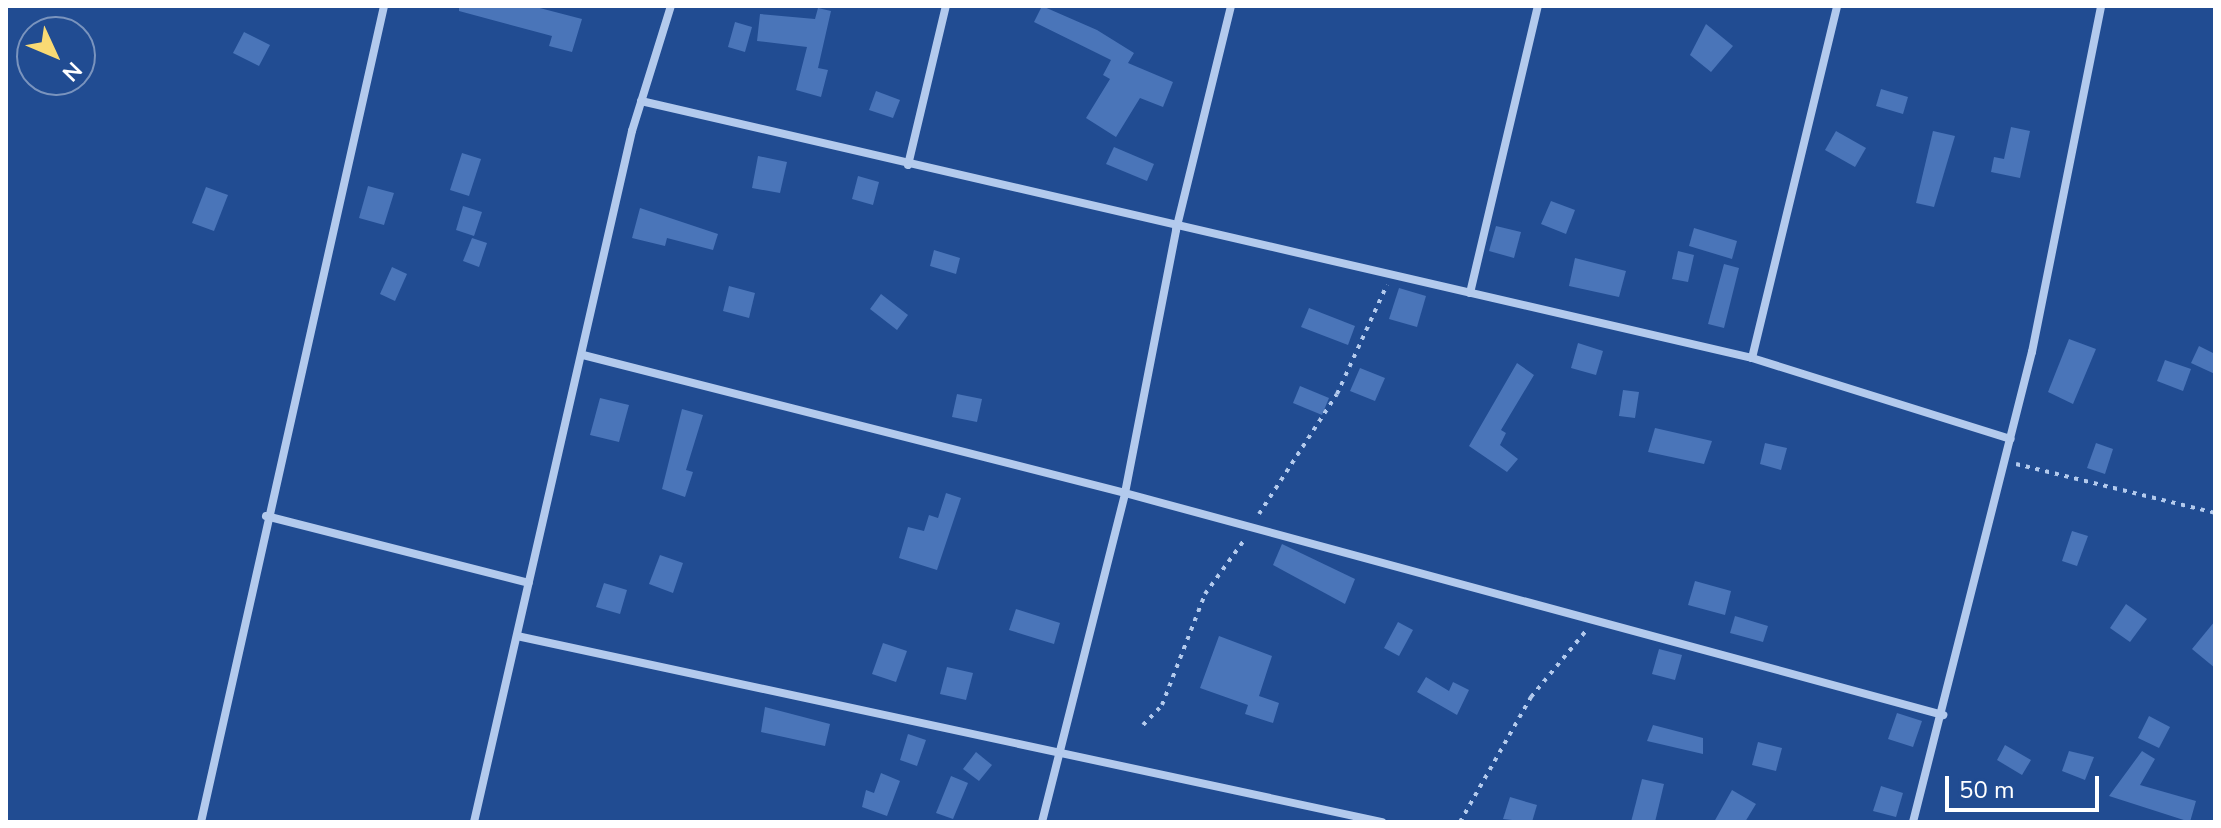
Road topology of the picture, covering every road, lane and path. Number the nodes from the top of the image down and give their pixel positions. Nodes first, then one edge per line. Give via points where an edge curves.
1 (384, 6) edge
2 (671, 6) edge
3 (946, 6) edge
4 (1231, 6) edge
5 (1538, 6) edge
6 (1837, 6) edge
7 (2101, 6) edge
8 (641, 101) junction
9 (908, 165) junction
10 (1176, 230) junction
11 (1390, 275) junction
12 (1470, 293) junction
13 (583, 355) junction
14 (1752, 358) junction
15 (2011, 439) junction
16 (2006, 461) junction
17 (1125, 493) junction
18 (2215, 513) edge
19 (266, 516) junction
20 (1251, 527) junction
21 (529, 583) junction
22 (1593, 620) junction
23 (517, 636) junction
24 (1943, 715) junction
25 (1143, 725) dead end
26 (1058, 755) junction
27 (201, 822) edge
28 (474, 822) edge
29 (1042, 822) edge
30 (1382, 822) edge
31 (1460, 822) edge
32 (1913, 822) edge

1 - 19 street
2 - 8 street
3 - 9 street
4 - 10 street
5 - 12 street
6 - 14 street
7 - 15 street
8 - 9 street
8 - 13 street
9 - 10 street
10 - 11 street
10 - 17 street
11 - 12 street
11 - 20 path via 1337,394
12 - 14 street
13 - 17 street
13 - 21 street
14 - 15 street
15 - 16 street
16 - 18 path
16 - 24 street
17 - 20 street
17 - 26 street
19 - 21 street
19 - 27 street via 248,631
20 - 22 street
20 - 25 path via 1205,594 1162,705
21 - 23 street
22 - 24 street
22 - 31 path via 1531,697
23 - 26 street
23 - 28 street
24 - 32 street
26 - 29 street
26 - 30 street

